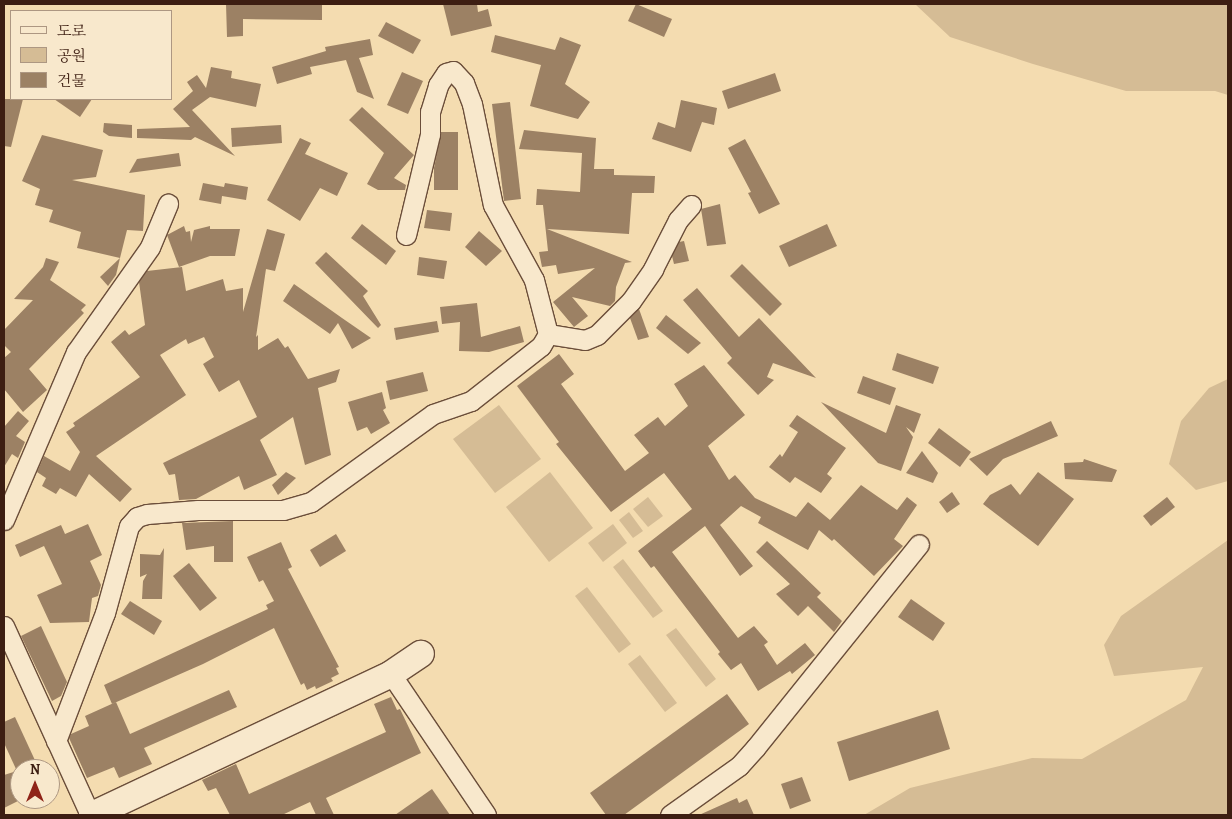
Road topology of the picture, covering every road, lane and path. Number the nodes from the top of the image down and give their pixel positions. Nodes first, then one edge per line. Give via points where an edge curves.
1 (168, 204) dead end
2 (691, 204) dead end
3 (406, 235) dead end
4 (548, 334) junction
5 (4, 520) edge
6 (919, 544) dead end
7 (4, 626) edge
8 (421, 654) dead end
9 (391, 674) junction
10 (56, 741) junction
11 (91, 815) edge
12 (486, 815) edge
13 (670, 815) edge

1 - 5 street via 150,247 76,352
2 - 4 street via 678,220 654,269 632,301 597,335 585,340
3 - 4 street via 430,134 430,112 438,85 446,73 453,71 464,83 472,104 493,204 534,280
4 - 10 street via 541,346 471,401 433,414 311,502 282,510 198,510 137,517 129,526 105,613
6 - 13 street via 739,766
7 - 10 street
8 - 9 main road
9 - 11 main road
9 - 12 street
10 - 11 street

